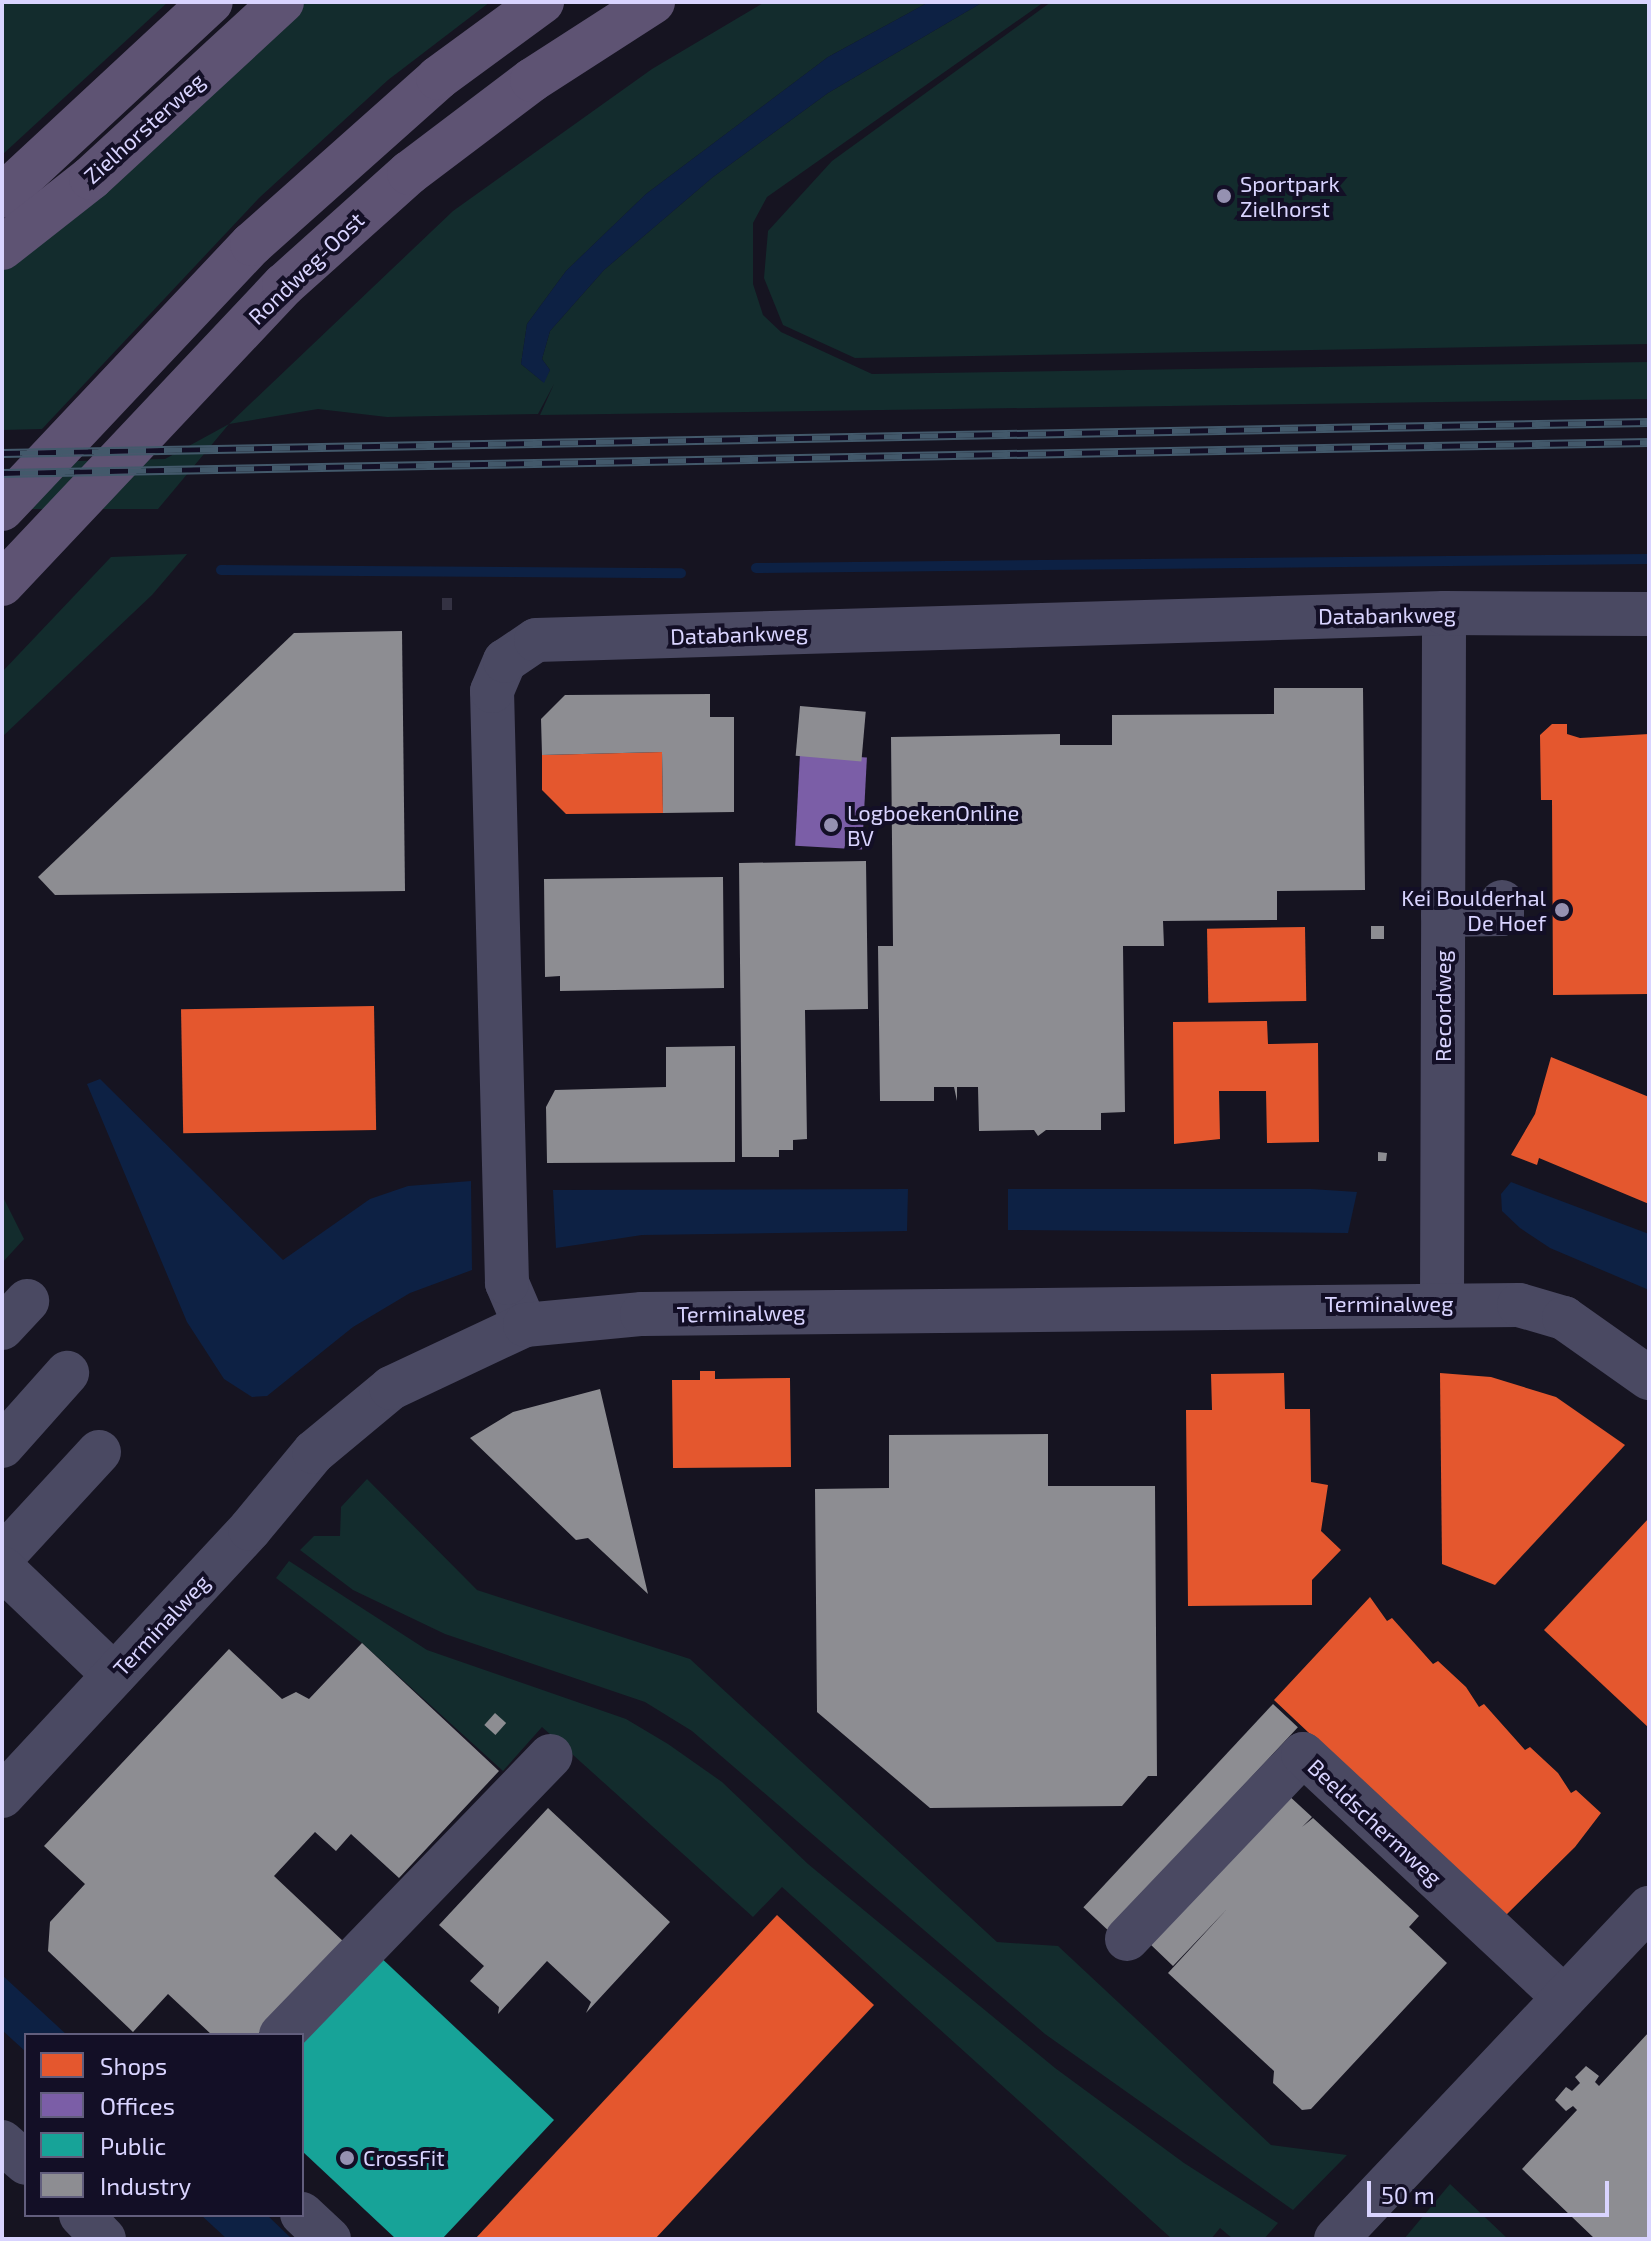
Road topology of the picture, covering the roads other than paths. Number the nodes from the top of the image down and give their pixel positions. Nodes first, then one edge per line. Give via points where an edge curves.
1 (211, 2) edge
2 (282, 2) edge
3 (542, 2) edge
4 (653, 2) edge
5 (2, 196) edge
6 (2, 248) edge
7 (2, 509) edge
8 (2, 584) edge
9 (1444, 613) junction
10 (1649, 614) edge
11 (1502, 902) dead end
12 (1443, 915) junction
13 (1442, 1303) junction
14 (525, 1325) junction
15 (67, 1373) dead end
16 (1649, 1378) edge
17 (2, 1446) edge
18 (99, 1452) dead end
19 (2, 1557) edge
20 (2, 1568) edge
21 (114, 1675) junction
22 (550, 1756) dead end
23 (2, 1796) edge
24 (1649, 1908) edge
25 (1127, 1939) dead end
26 (1564, 1997) junction
27 (283, 2033) edge
28 (2, 2142) edge
29 (24, 2161) edge
30 (304, 2216) edge
31 (329, 2239) edge
32 (1336, 2239) edge

1 - 5 main road, Zielhorsterweg
2 - 6 main road, Zielhorsterweg via 91,178
3 - 7 main road via 438,78 252,244
4 - 8 main road, Rondweg-Oost via 532,80 409,173 284,285
9 - 10 street, Databankweg
9 - 12 street, Recordweg
9 - 14 street, Databankweg via 536,640 505,661 492,691 507,1283
11 - 12 street via 1502,914
12 - 13 street, Recordweg
13 - 14 street, Terminalweg via 642,1314
13 - 16 street, Terminalweg via 1519,1305 1564,1318
14 - 21 street, Terminalweg via 391,1388 314,1452
15 - 17 street
18 - 19 street
20 - 21 street
21 - 23 street, Terminalweg
22 - 27 street
24 - 26 street
25 - 26 street, Beeldschermweg via 1303,1754
26 - 32 street
28 - 29 street
30 - 31 street

